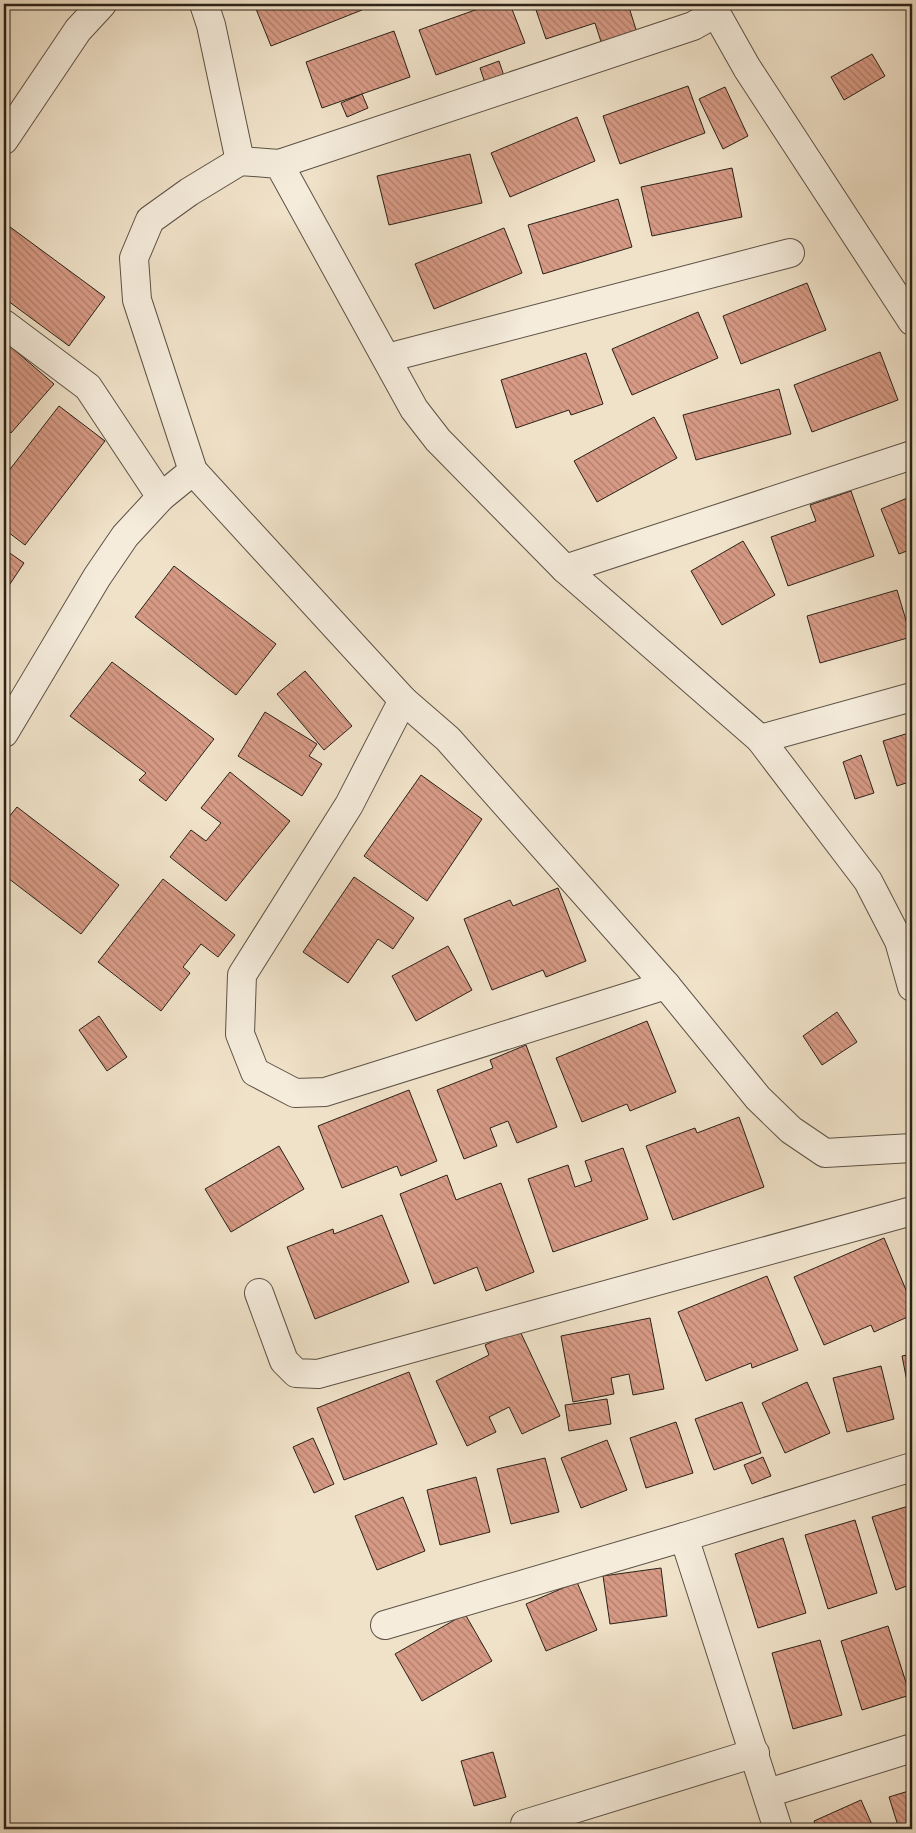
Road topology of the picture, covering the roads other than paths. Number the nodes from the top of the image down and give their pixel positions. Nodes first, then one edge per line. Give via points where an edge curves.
1 (102, 4) edge
2 (204, 4) edge
3 (713, 8) edge
4 (4, 140) edge
5 (240, 161) junction
6 (279, 164) junction
7 (790, 253) dead end
8 (912, 321) edge
9 (4, 324) edge
10 (387, 358) junction
11 (912, 455) edge
12 (193, 471) junction
13 (161, 497) junction
14 (566, 569) junction
15 (912, 697) edge
16 (403, 700) junction
17 (4, 733) edge
18 (760, 739) junction
19 (906, 938) edge
20 (666, 985) junction
21 (912, 987) edge
22 (912, 1148) edge
23 (912, 1211) edge
24 (259, 1293) dead end
25 (912, 1467) edge
26 (684, 1537) junction
27 (385, 1625) dead end
28 (912, 1748) edge
29 (755, 1753) junction
30 (768, 1793) junction
31 (524, 1824) dead end
32 (778, 1829) edge

1 - 4 street via 78,30
2 - 5 street
3 - 6 street via 693,26
3 - 8 street via 747,68
5 - 6 street
5 - 12 street via 150,220 134,258 137,300
6 - 10 street
7 - 10 street
9 - 13 street via 88,387
10 - 14 street via 414,409 438,440
11 - 14 street
12 - 13 street
12 - 16 street
13 - 17 street via 125,536 97,577
14 - 18 street
15 - 18 street
16 - 20 street via 448,739
16 - 20 street via 349,806 242,975 240,1034 255,1072 294,1093 325,1092
18 - 19 street via 868,881
19 - 21 street
20 - 22 street via 758,1098 791,1130 825,1153
23 - 24 street via 318,1374 296,1373 284,1361
25 - 26 street
26 - 27 street
26 - 29 street
28 - 30 street
29 - 30 street
29 - 31 street
30 - 32 street

